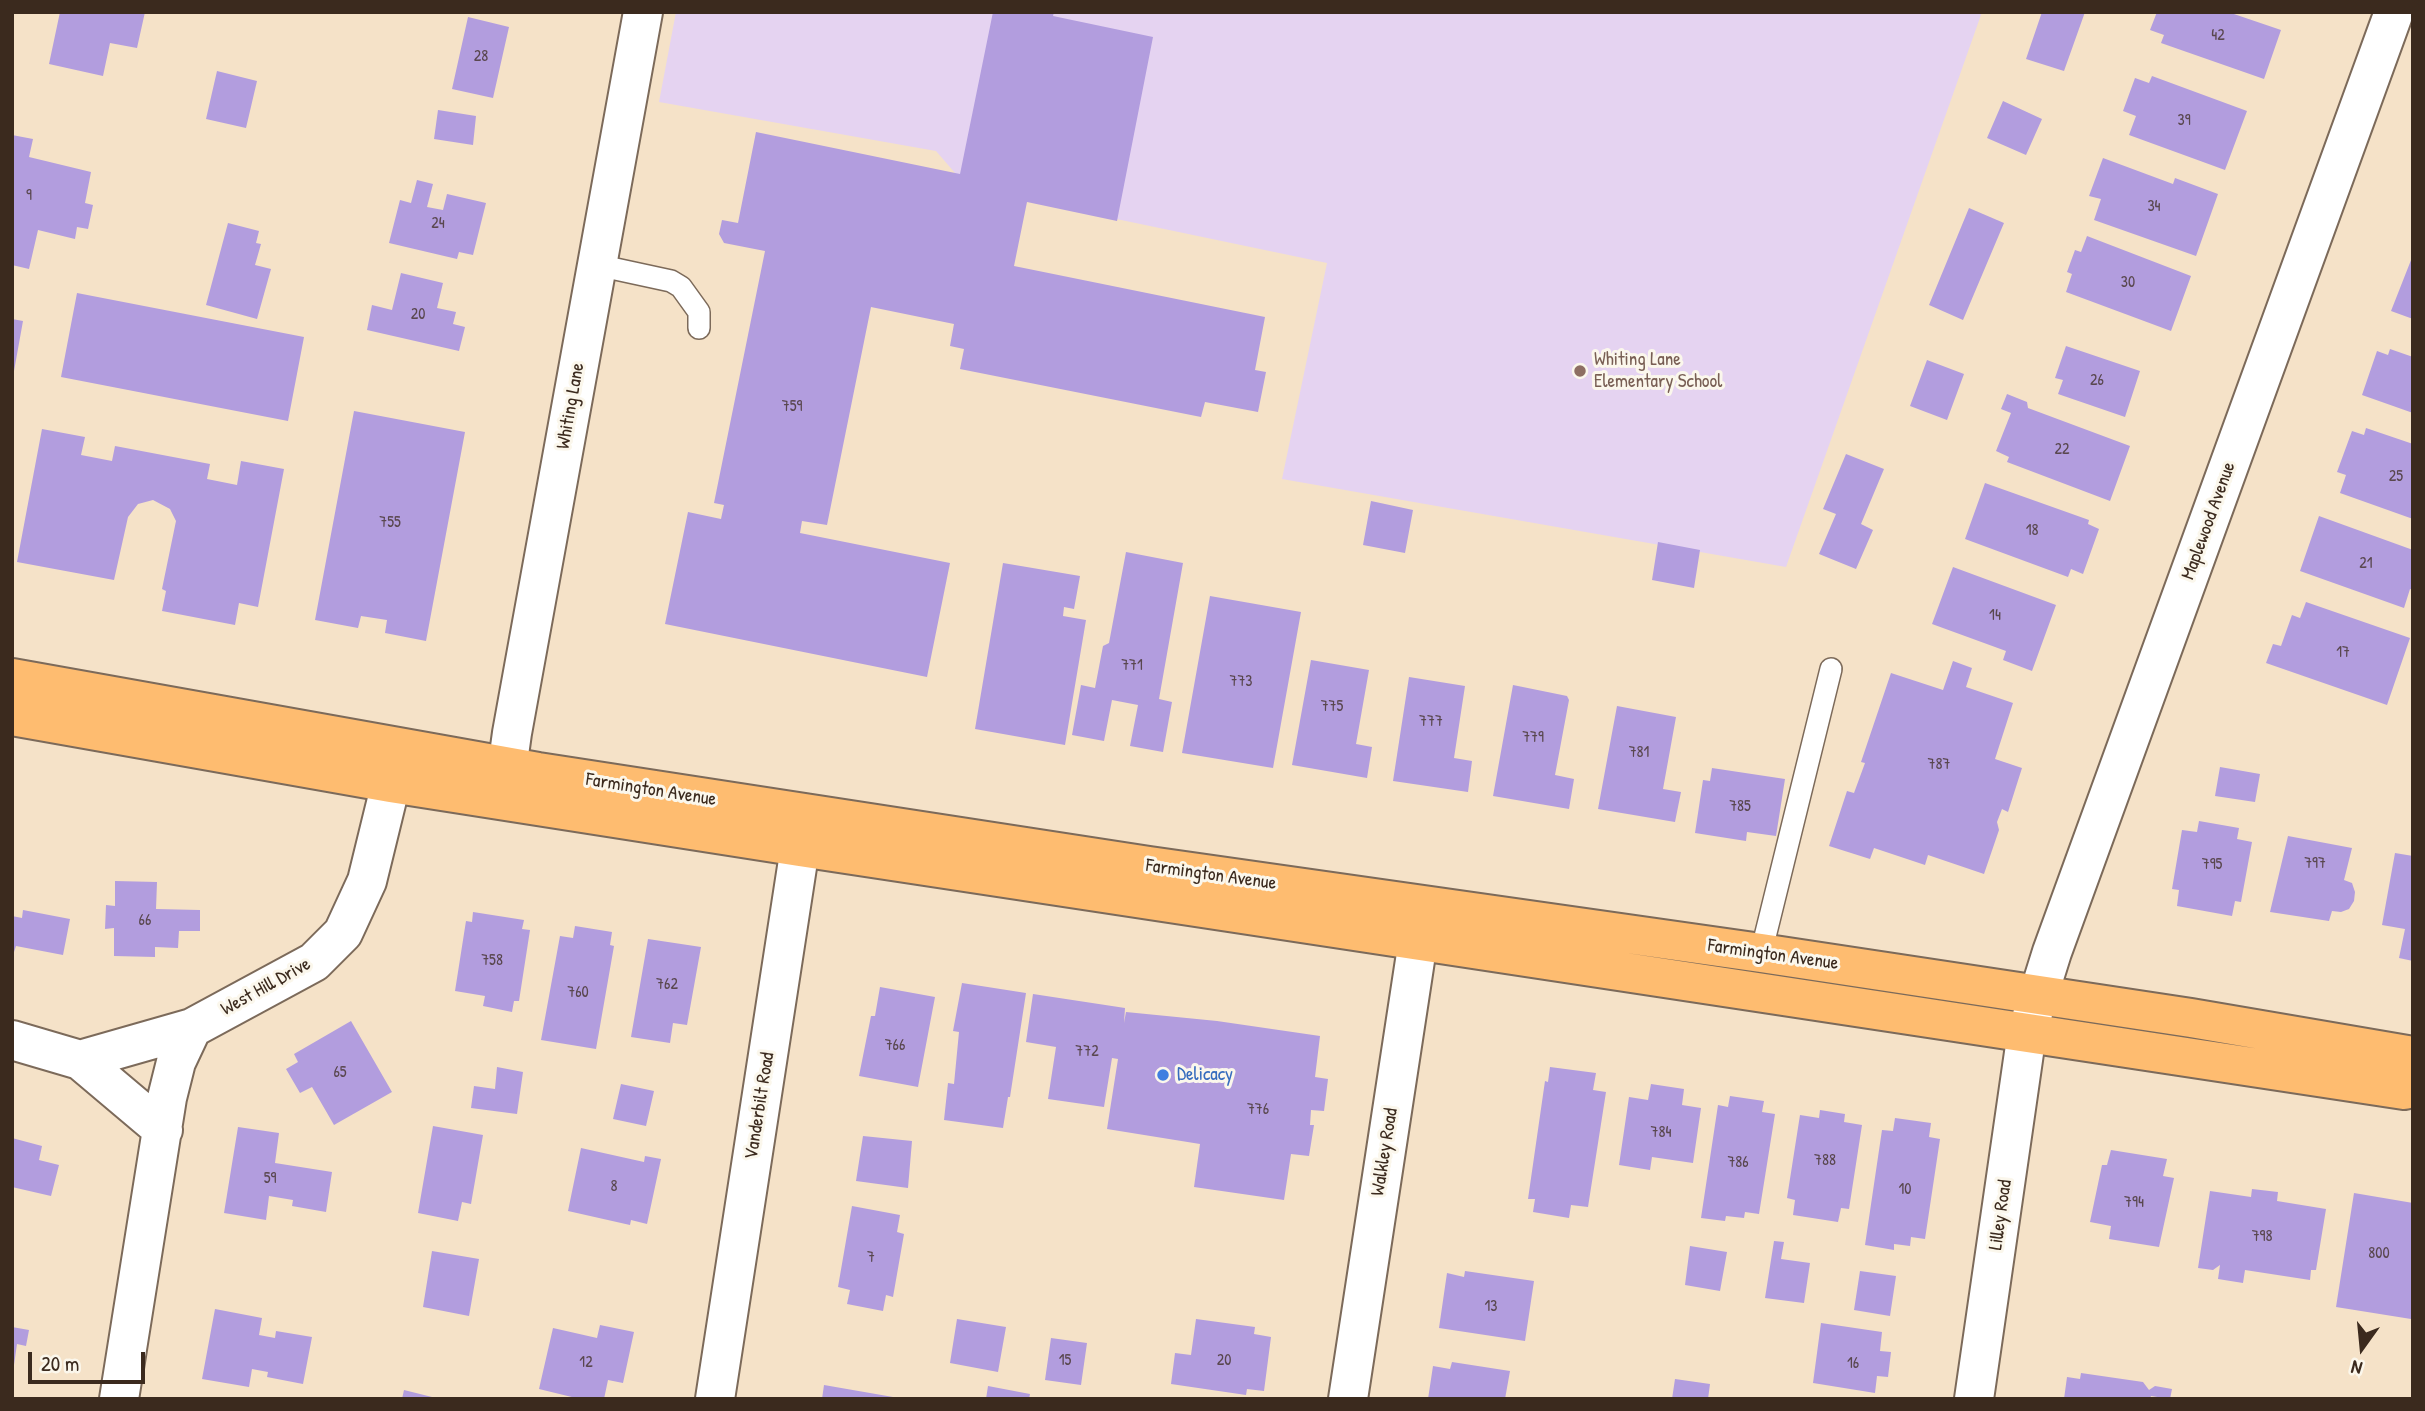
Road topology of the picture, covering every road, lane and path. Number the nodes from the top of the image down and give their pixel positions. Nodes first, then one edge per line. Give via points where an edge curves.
1 (643, 12) edge
2 (2394, 12) edge
3 (597, 265) junction
4 (699, 328) dead end
5 (1831, 669) dead end
6 (12, 678) edge
7 (12, 716) edge
8 (391, 783) junction
9 (505, 784) junction
10 (803, 830) junction
11 (1421, 924) junction
12 (1761, 953) junction
13 (2039, 996) junction
14 (192, 1028) junction
15 (2027, 1032) junction
16 (12, 1040) edge
17 (2413, 1056) edge
18 (80, 1060) junction
19 (2413, 1088) edge
20 (163, 1130) junction
21 (119, 1399) edge
22 (715, 1399) edge
23 (1348, 1399) edge
24 (1974, 1399) edge

1 - 3 street, Whiting Lane
2 - 13 street, Maplewood Avenue
3 - 4 lane via 681,287 699,312
3 - 9 street, Whiting Lane
5 - 12 lane
6 - 9 main road, Farmington Avenue
7 - 8 main road, Farmington Avenue
8 - 9 main road, Farmington Avenue
8 - 14 street, West Hill Drive via 367,881 343,933 314,962
9 - 10 main road, Farmington Avenue
10 - 11 main road, Farmington Avenue
10 - 22 street, Vanderbilt Road
11 - 12 main road, Farmington Avenue
11 - 15 main road, Farmington Avenue
11 - 23 street, Walkley Road
12 - 13 main road, Farmington Avenue
13 - 15 street, Maplewood Avenue
13 - 17 main road, Farmington Avenue
14 - 18 street, West Hill Drive
14 - 20 street via 176,1062
15 - 19 main road, Farmington Avenue
15 - 24 street, Lilley Road
16 - 18 street
18 - 20 street
20 - 21 street

